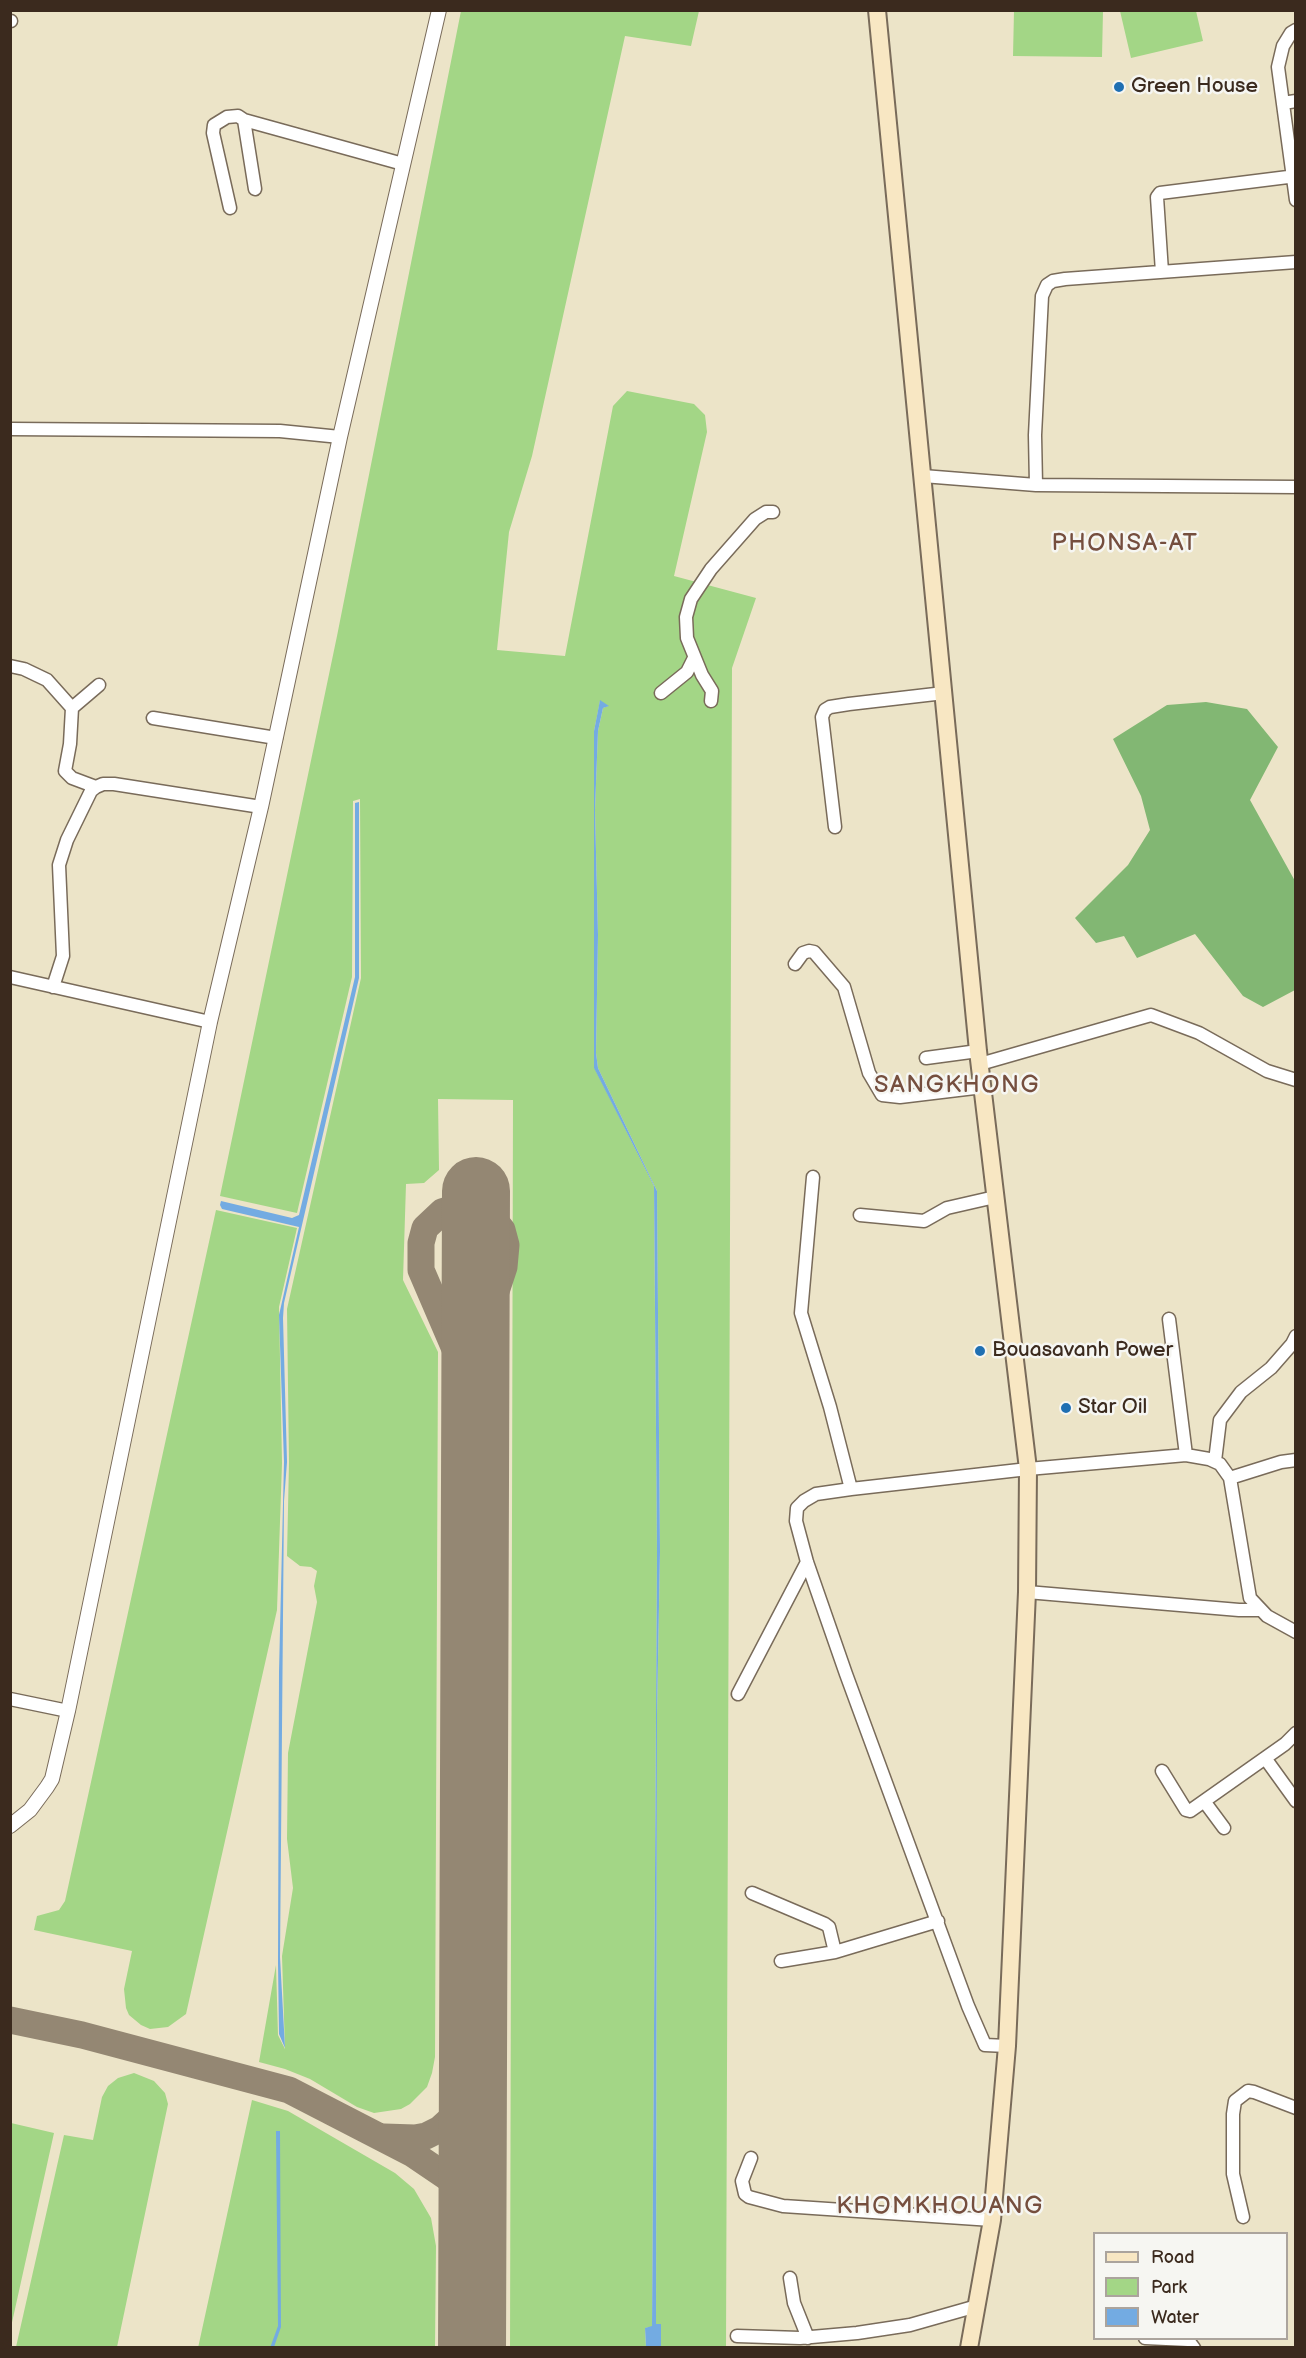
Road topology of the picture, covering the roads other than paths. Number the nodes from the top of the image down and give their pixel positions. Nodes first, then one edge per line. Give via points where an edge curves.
1 (439, 10) edge
2 (877, 10) edge
3 (1296, 30) edge
4 (1289, 102) edge
5 (244, 120) junction
6 (403, 164) junction
7 (1294, 176) edge
8 (255, 189) dead end
9 (1296, 200) edge
10 (230, 208) dead end
11 (1296, 262) edge
12 (1162, 272) junction
13 (10, 429) edge
14 (340, 437) junction
15 (923, 476) junction
16 (1036, 485) junction
17 (1296, 487) edge
18 (773, 512) dead end
19 (694, 658) junction
20 (10, 666) edge
21 (99, 685) dead end
22 (661, 693) dead end
23 (944, 693) junction
24 (711, 701) dead end
25 (72, 708) junction
26 (153, 718) dead end
27 (276, 738) junction
28 (96, 787) junction
29 (261, 807) junction
30 (835, 827) dead end
31 (795, 964) dead end
32 (10, 977) edge
33 (53, 987) junction
34 (210, 1022) junction
35 (926, 1058) dead end
36 (979, 1058) junction
37 (1296, 1080) edge
38 (983, 1087) junction
39 (813, 1177) dead end
40 (995, 1197) junction
41 (860, 1215) dead end
42 (1169, 1319) dead end
43 (1296, 1336) edge
44 (1186, 1455) junction
45 (1296, 1460) edge
46 (1215, 1461) junction
47 (1028, 1469) junction
48 (1230, 1478) junction
49 (851, 1489) junction
50 (807, 1562) junction
51 (1027, 1592) junction
52 (1261, 1610) junction
53 (1296, 1632) edge
54 (738, 1694) dead end
55 (10, 1699) edge
56 (68, 1711) junction
57 (1296, 1733) edge
58 (1264, 1758) junction
59 (1162, 1772) dead end
60 (1204, 1801) junction
61 (1296, 1801) edge
62 (10, 1826) edge
63 (1224, 1828) dead end
64 (752, 1893) dead end
65 (938, 1921) junction
66 (835, 1952) junction
67 (782, 1961) dead end
68 (1007, 2046) junction
69 (1296, 2108) edge
70 (751, 2158) dead end
71 (1243, 2217) dead end
72 (992, 2220) junction
73 (790, 2278) dead end
74 (977, 2306) junction
75 (737, 2336) dead end
76 (808, 2338) junction
77 (969, 2348) edge

1 - 6 street
2 - 15 main road
3 - 4 street via 1283,46 1278,67
4 - 7 street
5 - 6 street
5 - 8 street
5 - 10 street via 234,115 213,125
6 - 14 street
7 - 9 street
7 - 12 street via 1160,193 1157,197
11 - 12 street
12 - 16 street via 1065,279 1053,281 1044,290
13 - 14 street via 280,431
14 - 27 street
15 - 16 street
15 - 23 main road
16 - 17 street
18 - 19 street via 755,519 711,569 691,599 686,617 687,638
19 - 22 street via 687,672
19 - 24 street via 712,691
20 - 25 street via 47,680
21 - 25 street
23 - 30 street via 849,704 825,711 822,717
23 - 36 main road
25 - 28 street via 65,771 72,778
26 - 27 street
27 - 29 street
28 - 29 street via 114,784
28 - 33 street via 67,840 59,865 63,956
29 - 34 street
31 - 38 street via 803,952 814,952 844,987 869,1073 882,1095 900,1097
32 - 33 street
33 - 34 street
34 - 56 street
35 - 36 street
36 - 37 street via 1151,1015 1199,1033 1268,1071
36 - 38 main road
38 - 40 main road
39 - 49 street via 801,1313
40 - 41 street via 947,1208 924,1221
40 - 47 main road
42 - 44 street
43 - 46 street via 1270,1368 1241,1392 1220,1420
44 - 46 street
44 - 47 street
45 - 48 street
46 - 48 street
47 - 49 street
47 - 51 main road
48 - 52 street via 1247,1588
49 - 50 street via 816,1494 797,1508 796,1521
50 - 54 street
50 - 65 street
51 - 52 street
51 - 68 main road
52 - 53 street
55 - 56 street
56 - 62 street via 52,1779 30,1810
57 - 58 street
58 - 60 street
58 - 61 street
59 - 60 street via 1186,1810
60 - 63 street
64 - 66 street via 825,1924
65 - 66 street
65 - 68 street via 985,2045
66 - 67 street
68 - 72 main road
69 - 71 street via 1248,2091 1235,2101 1233,2174
70 - 72 street via 742,2181 748,2197 783,2205
72 - 74 main road
73 - 76 street via 794,2303
74 - 76 street via 910,2325
74 - 77 main road
75 - 76 street

